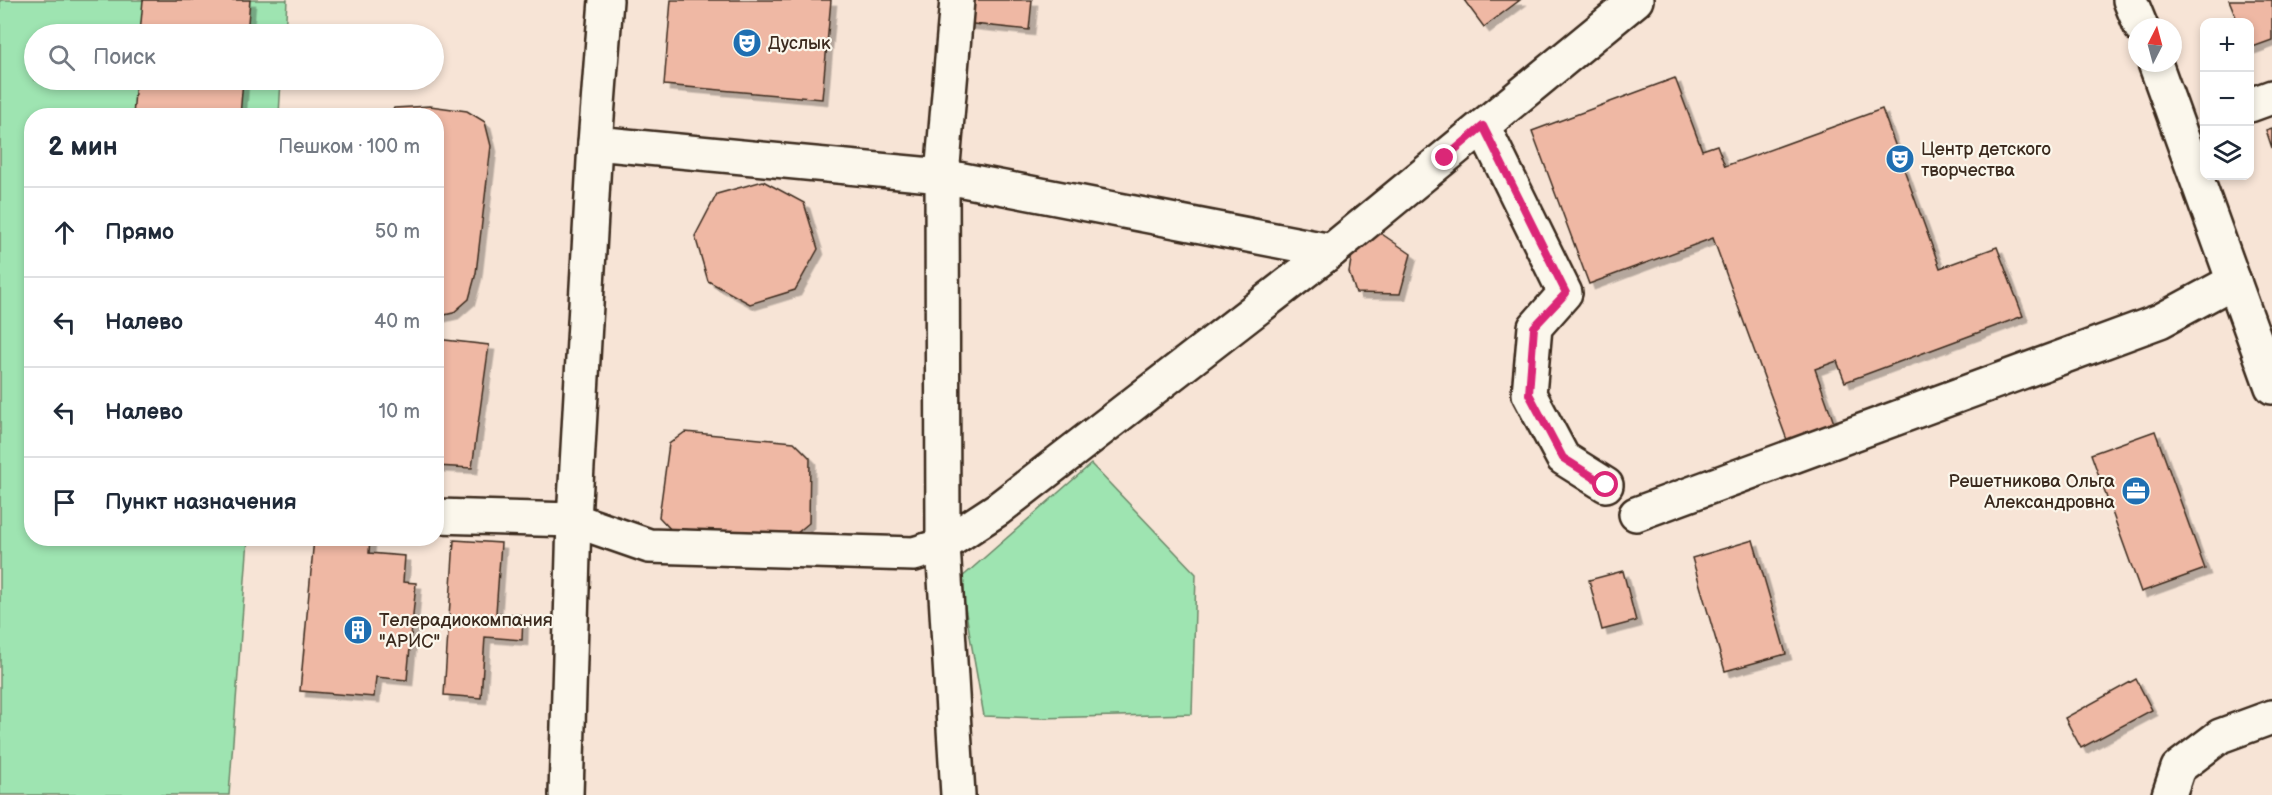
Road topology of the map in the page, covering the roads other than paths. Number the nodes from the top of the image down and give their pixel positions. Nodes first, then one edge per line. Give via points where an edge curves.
1 (606, 0) edge
2 (957, 0) edge
3 (1636, 0) edge
4 (2130, 0) edge
5 (2137, 18) edge
6 (2160, 72) edge
7 (2272, 98) edge
8 (2254, 104) edge
9 (2192, 125) edge
10 (1483, 126) junction
11 (595, 143) junction
12 (942, 176) junction
13 (1331, 251) junction
14 (2234, 281) junction
15 (2272, 387) edge
16 (1606, 485) dead end
17 (1636, 514) dead end
18 (444, 516) edge
19 (574, 520) junction
20 (942, 545) junction
21 (2272, 717) edge
22 (566, 795) edge
23 (958, 795) edge
24 (2169, 795) edge

1 - 11 street
2 - 12 street
3 - 10 street
4 - 5 street
6 - 9 street
7 - 8 street
9 - 14 street
10 - 13 street
10 - 16 street via 1566,293 1534,327 1529,394 1563,458
11 - 12 street
11 - 19 street
12 - 13 street
12 - 20 street
13 - 20 street via 998,509
14 - 15 street
14 - 17 street via 2160,321
18 - 19 street
19 - 20 street via 649,546 914,554
19 - 22 street
20 - 23 street
21 - 24 street via 2220,736 2178,768

